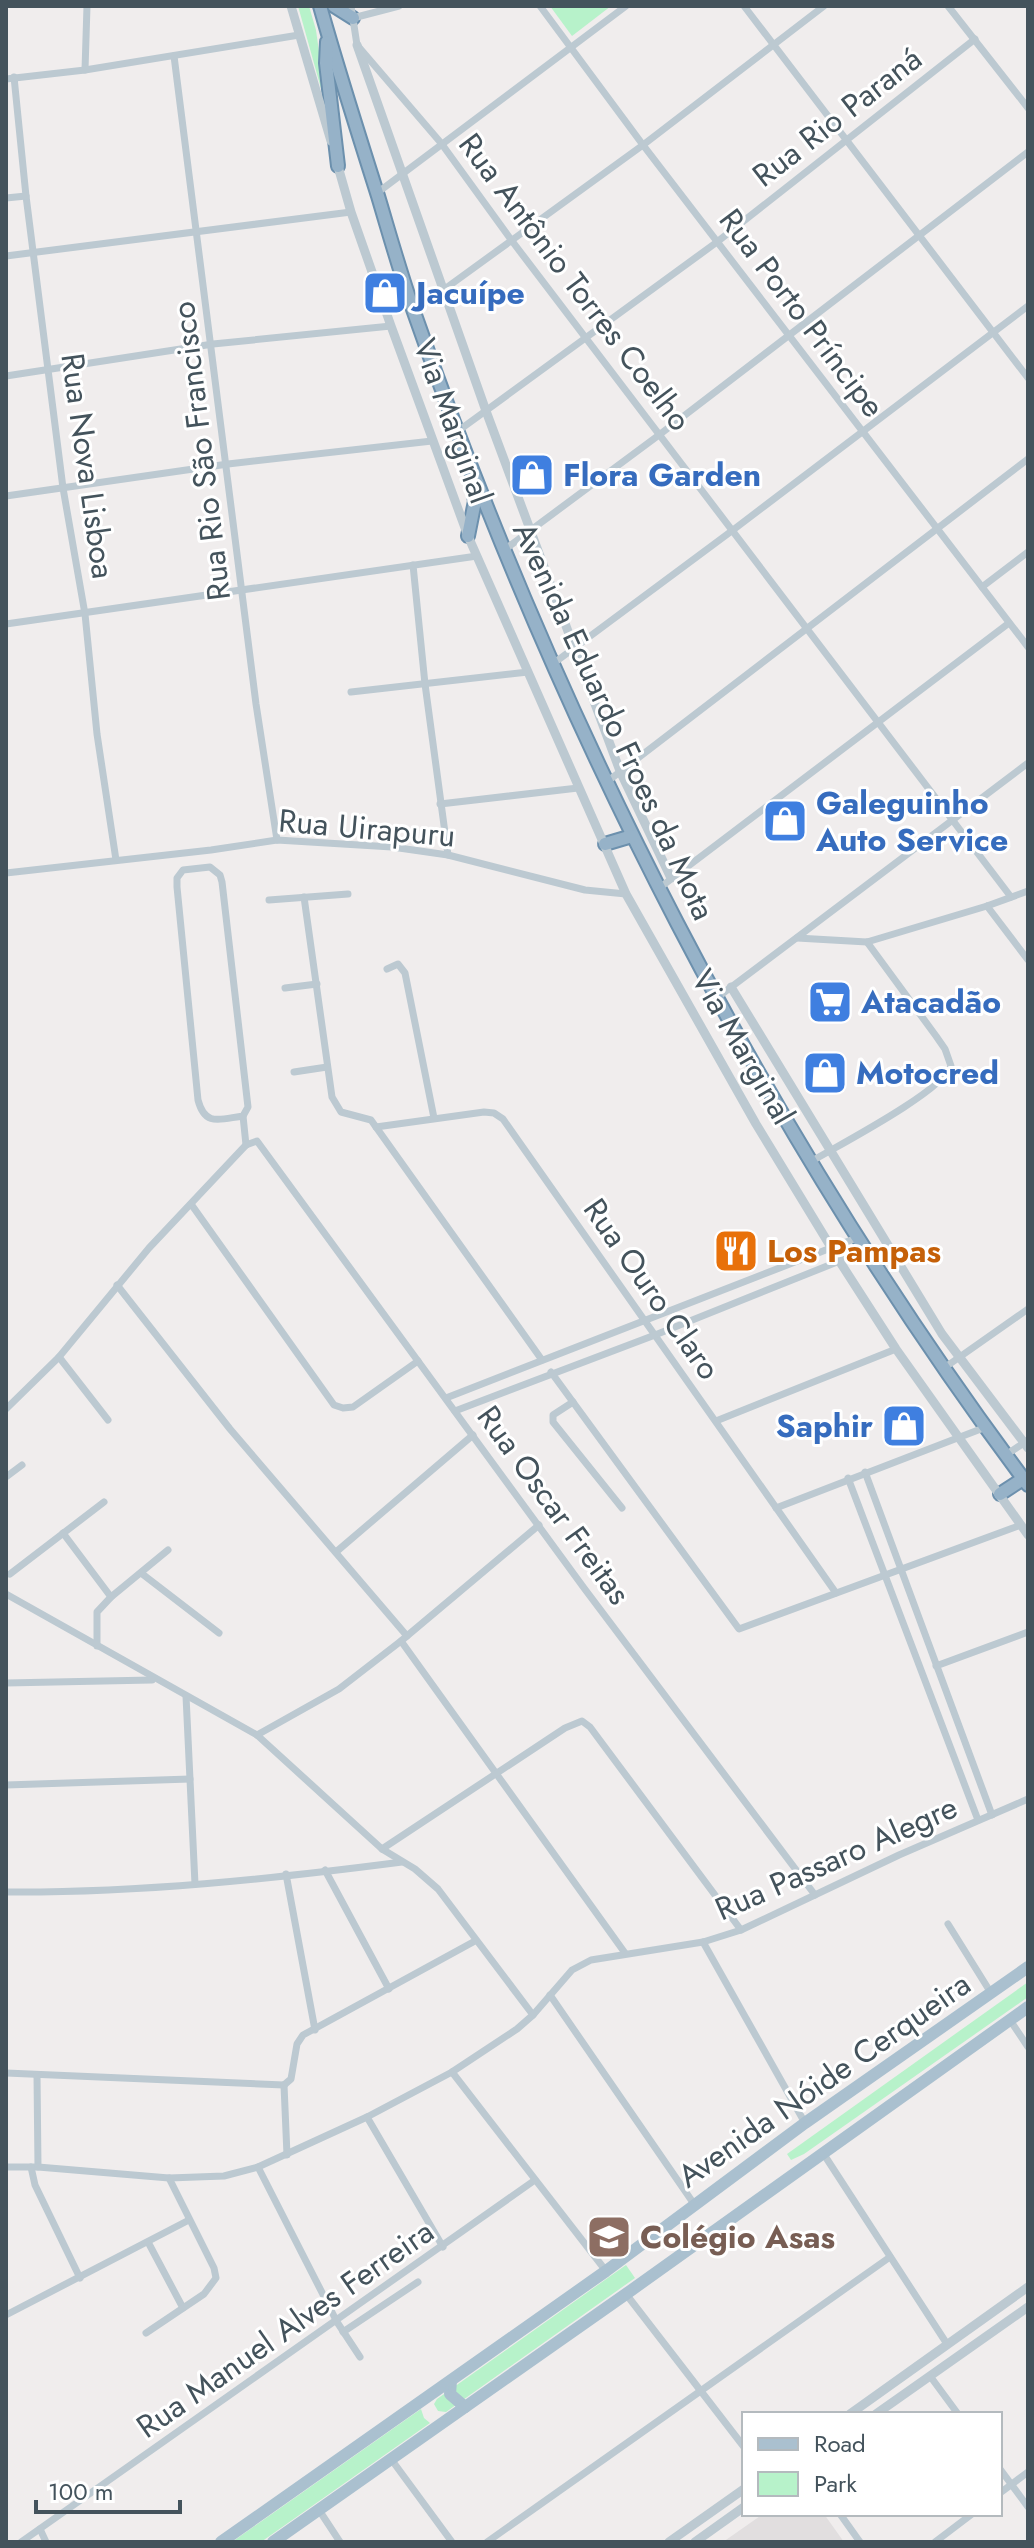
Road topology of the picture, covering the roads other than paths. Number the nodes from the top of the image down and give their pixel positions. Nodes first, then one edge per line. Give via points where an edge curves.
1 (87, 6) edge
2 (291, 6) edge
3 (320, 6) edge
4 (334, 6) edge
5 (399, 6) edge
6 (540, 6) edge
7 (626, 6) edge
8 (744, 6) edge
9 (824, 6) edge
10 (948, 6) edge
11 (352, 12) edge
12 (299, 35) junction
13 (328, 35) junction
14 (975, 39) junction
15 (357, 45) junction
16 (774, 45) junction
17 (571, 46) junction
18 (174, 56) junction
19 (85, 70) junction
20 (10, 78) edge
21 (1028, 108) edge
22 (846, 139) junction
23 (441, 143) junction
24 (643, 145) junction
25 (1028, 152) edge
26 (338, 166) junction
27 (404, 172) junction
28 (377, 193) junction
29 (26, 196) junction
30 (6, 198) edge
31 (351, 212) junction
32 (198, 232) junction
33 (920, 235) junction
34 (512, 241) junction
35 (717, 242) junction
36 (34, 252) junction
37 (6, 256) edge
38 (444, 292) junction
39 (1028, 306) edge
40 (413, 312) junction
41 (391, 326) junction
42 (992, 332) junction
43 (790, 335) junction
44 (586, 338) junction
45 (213, 344) junction
46 (49, 371) junction
47 (6, 376) edge
48 (1028, 378) edge
49 (486, 411) junction
50 (458, 431) junction
51 (863, 432) junction
52 (659, 435) junction
53 (432, 441) junction
54 (468, 456) junction
55 (1028, 459) edge
56 (228, 464) junction
57 (63, 488) junction
58 (6, 496) edge
59 (939, 529) junction
60 (532, 530) junction
61 (733, 530) junction
62 (468, 536) junction
63 (504, 550) junction
64 (1028, 552) edge
65 (477, 556) junction
66 (413, 565) junction
67 (982, 587) junction
68 (242, 589) junction
69 (85, 614) junction
70 (1009, 623) junction
71 (6, 624) edge
72 (807, 626) junction
73 (1028, 647) edge
74 (576, 648) junction
75 (554, 663) junction
76 (528, 672) junction
77 (425, 684) junction
78 (351, 692) dead end
79 (880, 722) junction
80 (1028, 763) edge
81 (620, 771) junction
82 (608, 781) junction
83 (578, 788) junction
84 (440, 804) junction
85 (955, 820) junction
86 (632, 836) junction
87 (277, 840) junction
88 (605, 844) junction
89 (448, 855) junction
90 (116, 860) junction
91 (6, 873) edge
92 (671, 878) junction
93 (658, 889) junction
94 (1028, 891) edge
95 (348, 894) dead end
96 (626, 894) junction
97 (304, 897) junction
98 (1011, 897) junction
99 (269, 900) dead end
100 (987, 906) junction
101 (797, 938) junction
102 (867, 942) junction
103 (1028, 960) edge
104 (387, 969) dead end
105 (317, 984) junction
106 (731, 987) junction
107 (285, 988) dead end
108 (718, 997) junction
109 (327, 1067) junction
110 (294, 1072) dead end
111 (243, 1116) junction
112 (434, 1118) junction
113 (376, 1127) junction
114 (246, 1145) junction
115 (829, 1151) junction
116 (812, 1161) junction
117 (191, 1204) junction
118 (859, 1237) junction
119 (831, 1248) junction
120 (867, 1250) junction
121 (840, 1262) junction
122 (117, 1285) junction
123 (1028, 1309) edge
124 (645, 1321) junction
125 (655, 1335) junction
126 (896, 1349) junction
127 (59, 1357) junction
128 (959, 1358) junction
129 (542, 1360) junction
130 (418, 1361) junction
131 (944, 1368) junction
132 (551, 1372) junction
133 (446, 1398) junction
134 (573, 1402) junction
135 (6, 1409) edge
136 (455, 1411) junction
137 (108, 1420) dead end
138 (716, 1421) junction
139 (986, 1427) junction
140 (473, 1435) junction
141 (959, 1437) junction
142 (1027, 1444) edge
143 (1006, 1455) junction
144 (22, 1465) dead end
145 (865, 1472) junction
146 (6, 1477) edge
147 (848, 1478) junction
148 (1026, 1482) edge
149 (1000, 1494) junction
150 (104, 1502) dead end
151 (622, 1508) dead end
152 (776, 1508) junction
153 (539, 1525) junction
154 (1021, 1525) junction
155 (63, 1533) junction
156 (1028, 1535) edge
157 (168, 1550) dead end
158 (336, 1552) junction
159 (900, 1569) junction
160 (141, 1573) junction
161 (10, 1574) dead end
162 (884, 1575) junction
163 (836, 1593) junction
164 (6, 1594) edge
165 (111, 1597) junction
166 (1028, 1632) edge
167 (219, 1633) dead end
168 (404, 1639) junction
169 (97, 1646) junction
170 (936, 1666) junction
171 (155, 1679) junction
172 (6, 1683) edge
173 (186, 1696) junction
174 (257, 1735) junction
175 (497, 1772) junction
176 (190, 1779) junction
177 (6, 1785) edge
178 (1028, 1799) edge
179 (992, 1815) junction
180 (978, 1820) junction
181 (382, 1849) junction
182 (405, 1861) junction
183 (325, 1870) junction
184 (286, 1874) junction
185 (195, 1884) junction
186 (6, 1892) edge
187 (815, 1895) junction
188 (948, 1924) dead end
189 (741, 1930) junction
190 (475, 1941) junction
191 (703, 1942) junction
192 (625, 1953) junction
193 (1028, 1967) edge
194 (389, 1989) junction
195 (991, 1993) junction
196 (550, 1995) junction
197 (1028, 2007) edge
198 (533, 2015) junction
199 (1010, 2020) junction
200 (315, 2030) junction
201 (1028, 2047) edge
202 (452, 2072) junction
203 (6, 2073) edge
204 (37, 2075) junction
205 (284, 2085) junction
206 (367, 2117) junction
207 (805, 2123) junction
208 (823, 2153) junction
209 (287, 2155) junction
210 (6, 2167) edge
211 (34, 2167) junction
212 (258, 2167) junction
213 (169, 2178) junction
214 (535, 2180) junction
215 (694, 2204) junction
216 (189, 2220) junction
217 (148, 2242) junction
218 (443, 2247) junction
219 (890, 2257) junction
220 (606, 2271) junction
221 (80, 2278) junction
222 (418, 2282) dead end
223 (1028, 2287) edge
224 (626, 2294) junction
225 (1028, 2307) edge
226 (183, 2308) junction
227 (6, 2315) edge
228 (337, 2322) junction
229 (343, 2332) junction
230 (146, 2333) dead end
231 (947, 2344) junction
232 (360, 2357) dead end
233 (930, 2376) junction
234 (451, 2381) junction
235 (699, 2390) junction
236 (465, 2407) junction
237 (853, 2412) edge
238 (879, 2412) edge
239 (957, 2412) edge
240 (742, 2444) edge
241 (391, 2459) junction
242 (1002, 2472) edge
243 (1028, 2472) edge
244 (1011, 2484) junction
245 (742, 2490) edge
246 (1002, 2491) edge
247 (1028, 2507) edge
248 (742, 2508) edge
249 (319, 2510) junction
250 (841, 2516) edge
251 (969, 2516) edge
252 (40, 2529) junction
253 (21, 2542) edge
254 (46, 2542) edge
255 (221, 2542) edge
256 (273, 2542) edge
257 (340, 2542) edge
258 (452, 2542) edge
259 (487, 2542) edge
260 (669, 2542) edge
261 (695, 2542) edge
262 (860, 2542) edge
263 (935, 2542) edge

1 - 19 street
2 - 12 street, Via Marginal
3 - 13 highway, Avenida Eduardo Froes da Mota
4 - 11 highway
5 - 11 street
6 - 17 street, Rua Porto Príncipe
7 - 17 street
8 - 16 street
9 - 16 street
10 - 14 street
11 - 15 street
12 - 18 street
12 - 26 street, Via Marginal
13 - 26 highway via 326,63
13 - 28 highway, Avenida Eduardo Froes da Mota
14 - 21 street
14 - 22 street, Rua Rio Paraná
15 - 23 street, Rua Antônio Torres Coelho
15 - 27 street
16 - 22 street
16 - 24 street
17 - 23 street
17 - 24 street, Rua Porto Príncipe
18 - 19 street
18 - 32 street, Rua Rio São Francisco
19 - 20 street
20 - 29 street, Rua Nova Lisboa
22 - 33 street
22 - 35 street, Rua Rio Paraná
23 - 27 street
23 - 34 street, Rua Antônio Torres Coelho
24 - 34 street
24 - 35 street, Rua Porto Príncipe
25 - 33 street
26 - 31 street, Via Marginal
27 - 28 street
27 - 38 street
28 - 40 highway, Avenida Eduardo Froes da Mota
29 - 30 street
29 - 36 street, Rua Nova Lisboa
31 - 32 street
31 - 41 street, Via Marginal
32 - 36 street
32 - 45 street, Rua Rio São Francisco
33 - 42 street
33 - 43 street
34 - 38 street
34 - 44 street, Rua Antônio Torres Coelho
35 - 43 street, Rua Porto Príncipe
35 - 44 street, Rua Rio Paraná
36 - 37 street
36 - 46 street, Rua Nova Lisboa
38 - 40 street
38 - 49 street
39 - 42 street
40 - 50 highway, Avenida Eduardo Froes da Mota
41 - 45 street
41 - 53 street, Via Marginal
42 - 48 street
42 - 51 street
43 - 51 street, Rua Porto Príncipe
43 - 52 street
44 - 49 street, Rua Rio Paraná
44 - 52 street, Rua Antônio Torres Coelho
45 - 46 street
45 - 56 street, Rua Rio São Francisco
46 - 47 street
46 - 57 street, Rua Nova Lisboa
49 - 50 street, Rua Rio Paraná
49 - 60 street
50 - 54 highway, Avenida Eduardo Froes da Mota
51 - 59 street, Rua Porto Príncipe
51 - 61 street
52 - 60 street
52 - 61 street, Rua Antônio Torres Coelho
53 - 56 street
53 - 62 street, Via Marginal
54 - 62 highway via 475,501
54 - 63 highway, Avenida Eduardo Froes da Mota
55 - 59 street
56 - 57 street
56 - 68 street, Rua Rio São Francisco
57 - 58 street
57 - 69 street, Rua Nova Lisboa
59 - 67 street, Rua Porto Príncipe
59 - 72 street
60 - 63 street
60 - 74 street
61 - 72 street, Rua Antônio Torres Coelho
61 - 74 street
62 - 65 street, Via Marginal
63 - 75 highway, Avenida Eduardo Froes da Mota
64 - 67 street
65 - 66 street
65 - 76 street, Via Marginal
66 - 68 street
66 - 77 street
67 - 70 street, Rua Porto Príncipe
68 - 69 street
68 - 87 street, Rua Rio São Francisco
69 - 71 street
69 - 90 street, Rua Nova Lisboa
70 - 73 street, Rua Porto Príncipe
70 - 79 street
72 - 79 street, Rua Antônio Torres Coelho
72 - 81 street
74 - 75 street
74 - 81 street
75 - 82 highway, Avenida Eduardo Froes da Mota
76 - 77 street
76 - 83 street, Via Marginal
77 - 78 street
77 - 84 street
79 - 85 street, Rua Antônio Torres Coelho
79 - 92 street
80 - 85 street
81 - 82 street
81 - 92 street
82 - 86 highway, Avenida Eduardo Froes da Mota
83 - 84 street
83 - 88 street, Via Marginal
84 - 89 street
85 - 98 street, Rua Antônio Torres Coelho
85 - 101 street
86 - 88 highway
86 - 93 highway, Avenida Eduardo Froes da Mota
87 - 89 street, Rua Uirapuru
87 - 90 street, Rua Uirapuru
88 - 96 street, Via Marginal
89 - 96 street, Rua Uirapuru via 585,890
90 - 91 street, Rua Uirapuru
92 - 93 street
93 - 108 highway, Avenida Eduardo Froes da Mota
94 - 98 street
95 - 97 street
96 - 119 street, Via Marginal
97 - 99 street
97 - 105 street
98 - 100 street
100 - 102 street
100 - 103 street
101 - 102 street
101 - 106 street
102 - 115 street via 945,1049 951,1066 921,1095
104 - 112 street via 394,964 403,969
105 - 107 street
105 - 109 street
106 - 108 street
106 - 115 street
108 - 116 highway, Avenida Eduardo Froes da Mota
109 - 110 street
109 - 113 street via 337,1108 367,1117
111 - 111 street via 248,1099 222,882 210,867 189,868 179,873 177,887 198,1100 208,1118
111 - 114 street
112 - 113 street, Rua Ouro Claro
112 - 124 street, Rua Ouro Claro via 484,1112 503,1119
113 - 129 street
114 - 117 street
114 - 130 street, Rua Oscar Freitas via 257,1141
115 - 116 street
115 - 128 street
116 - 118 highway, Avenida Eduardo Froes da Mota
117 - 122 street
117 - 130 street via 334,1405 353,1407
118 - 119 street
118 - 120 highway, Avenida Eduardo Froes da Mota
119 - 121 street, Via Marginal
119 - 124 street
120 - 121 street
120 - 131 highway, Avenida Eduardo Froes da Mota
121 - 125 street
121 - 126 street, Via Marginal
122 - 127 street
122 - 158 street
123 - 128 street
124 - 125 street, Rua Ouro Claro
124 - 129 street
125 - 132 street
125 - 138 street, Rua Ouro Claro
126 - 138 street
126 - 141 street, Via Marginal
127 - 135 street
127 - 137 street
128 - 131 street
128 - 142 street
129 - 133 street
130 - 133 street, Rua Oscar Freitas
131 - 139 highway, Avenida Eduardo Froes da Mota
132 - 134 street
132 - 136 street
133 - 136 street, Rua Oscar Freitas
134 - 151 street via 553,1415 553,1422
134 - 163 street via 739,1629
136 - 140 street, Rua Oscar Freitas
138 - 152 street, Rua Ouro Claro
139 - 141 street
139 - 143 highway, Avenida Eduardo Froes da Mota
140 - 153 street, Rua Oscar Freitas
140 - 158 street
141 - 145 street
141 - 149 street, Via Marginal
142 - 143 street
143 - 148 highway, Avenida Eduardo Froes da Mota
144 - 146 street
145 - 147 street
145 - 159 street
147 - 152 street
147 - 162 street
148 - 149 highway
149 - 154 street, Via Marginal
150 - 155 street
152 - 163 street, Rua Ouro Claro
153 - 168 street
153 - 187 street, Rua Oscar Freitas
154 - 156 street, Via Marginal
154 - 159 street
155 - 161 street
155 - 165 street
157 - 160 street
158 - 168 street
159 - 162 street
159 - 170 street
160 - 165 street
160 - 167 street
162 - 163 street
162 - 180 street
164 - 169 street
165 - 169 street via 96,1615
166 - 170 street
168 - 174 street via 339,1689
168 - 175 street
169 - 171 street
170 - 179 street
171 - 172 street
171 - 173 street
173 - 174 street
173 - 176 street
174 - 181 street
175 - 181 street
175 - 189 street via 572,1724 586,1723
175 - 192 street
176 - 177 street
176 - 185 street
178 - 179 street, Rua Passaro Alegre
179 - 180 street, Rua Passaro Alegre
180 - 187 street, Rua Passaro Alegre
181 - 182 street
182 - 183 street
182 - 190 street via 438,1889
183 - 184 street
183 - 194 street
184 - 185 street
184 - 200 street
185 - 186 street
187 - 189 street, Rua Passaro Alegre
188 - 195 street
189 - 191 street, Rua Passaro Alegre
190 - 194 street
190 - 198 street
191 - 192 street, Rua Passaro Alegre
191 - 207 street
192 - 196 street, Rua Passaro Alegre via 572,1970
193 - 195 main road, Avenida Nóide Cerqueira
194 - 200 street
195 - 207 main road, Avenida Nóide Cerqueira
196 - 198 street, Rua Passaro Alegre
196 - 215 street
197 - 199 main road, Avenida Nóide Cerqueira
198 - 202 street, Rua Passaro Alegre
199 - 201 street
199 - 208 main road, Avenida Nóide Cerqueira
200 - 205 street via 299,2039 291,2079
202 - 206 street, Rua Passaro Alegre
202 - 214 street
203 - 204 street
204 - 205 street
204 - 211 street
205 - 209 street
206 - 209 street, Rua Passaro Alegre
206 - 218 street
207 - 215 main road, Avenida Nóide Cerqueira
208 - 219 street
208 - 224 main road, Avenida Nóide Cerqueira
209 - 212 street, Rua Passaro Alegre
210 - 211 street, Rua Passaro Alegre
211 - 213 street, Rua Passaro Alegre
211 - 221 street via 35,2185
212 - 213 street, Rua Passaro Alegre via 224,2176
212 - 228 street
213 - 216 street
214 - 218 street, Rua Manuel Alves Ferreira
214 - 220 street
215 - 220 main road, Avenida Nóide Cerqueira
216 - 217 street
216 - 226 street via 216,2278
217 - 221 street
217 - 226 street
218 - 228 street, Rua Manuel Alves Ferreira
219 - 231 street
219 - 235 street
220 - 234 main road, Avenida Nóide Cerqueira
221 - 227 street
222 - 229 street
223 - 231 street
224 - 235 street
224 - 236 main road, Avenida Nóide Cerqueira
225 - 233 street
226 - 230 street
228 - 229 street
228 - 252 street, Rua Manuel Alves Ferreira
229 - 232 street
231 - 237 street
233 - 238 street
233 - 239 street
234 - 236 main road via 450,2394
234 - 255 main road, Avenida Nóide Cerqueira
235 - 240 street
235 - 259 street
236 - 241 main road, Avenida Nóide Cerqueira
241 - 249 main road, Avenida Nóide Cerqueira
241 - 258 street
242 - 244 street
243 - 244 street
244 - 246 street
244 - 247 street
245 - 260 street
248 - 261 street
249 - 256 main road, Avenida Nóide Cerqueira
249 - 257 street
250 - 262 street
251 - 263 street
252 - 253 street, Rua Manuel Alves Ferreira
252 - 254 street

